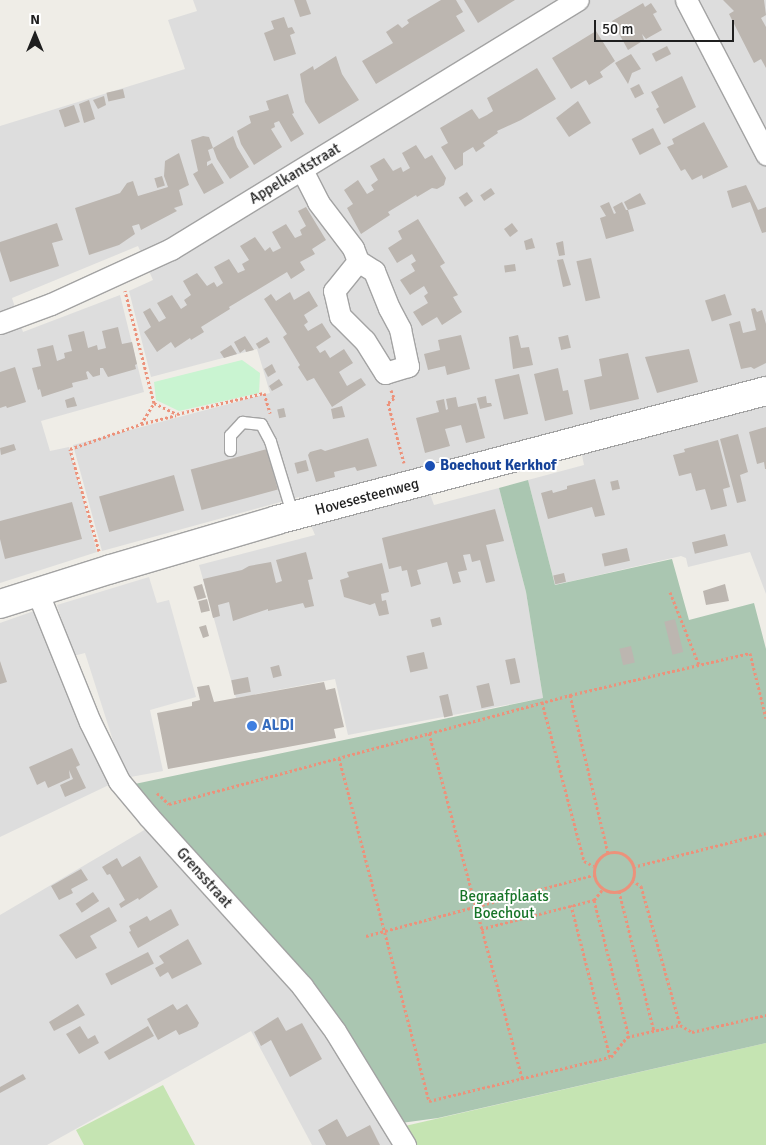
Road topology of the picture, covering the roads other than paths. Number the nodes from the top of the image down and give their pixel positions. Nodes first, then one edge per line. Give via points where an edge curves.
1 (578, 0) edge
2 (686, 0) edge
3 (766, 154) edge
4 (302, 170) junction
5 (358, 262) junction
6 (0, 323) edge
7 (766, 391) edge
8 (230, 450) dead end
9 (293, 516) junction
10 (37, 592) junction
11 (0, 604) edge
12 (405, 1145) edge

1 - 4 street, Appelkantstraat
2 - 3 street
4 - 5 street via 318,202 353,248
4 - 6 street, Appelkantstraat via 171,249 120,274
5 - 5 street via 334,291 340,316 364,340 385,373 408,366 400,329 374,270
7 - 9 street, Hovesesteenweg
8 - 9 lane via 230,435 242,422 261,424 270,441
9 - 10 street, Hovesesteenweg
10 - 11 street, Hovesesteenweg
10 - 12 street, Grensstraat via 90,722 119,781 302,986 335,1031

